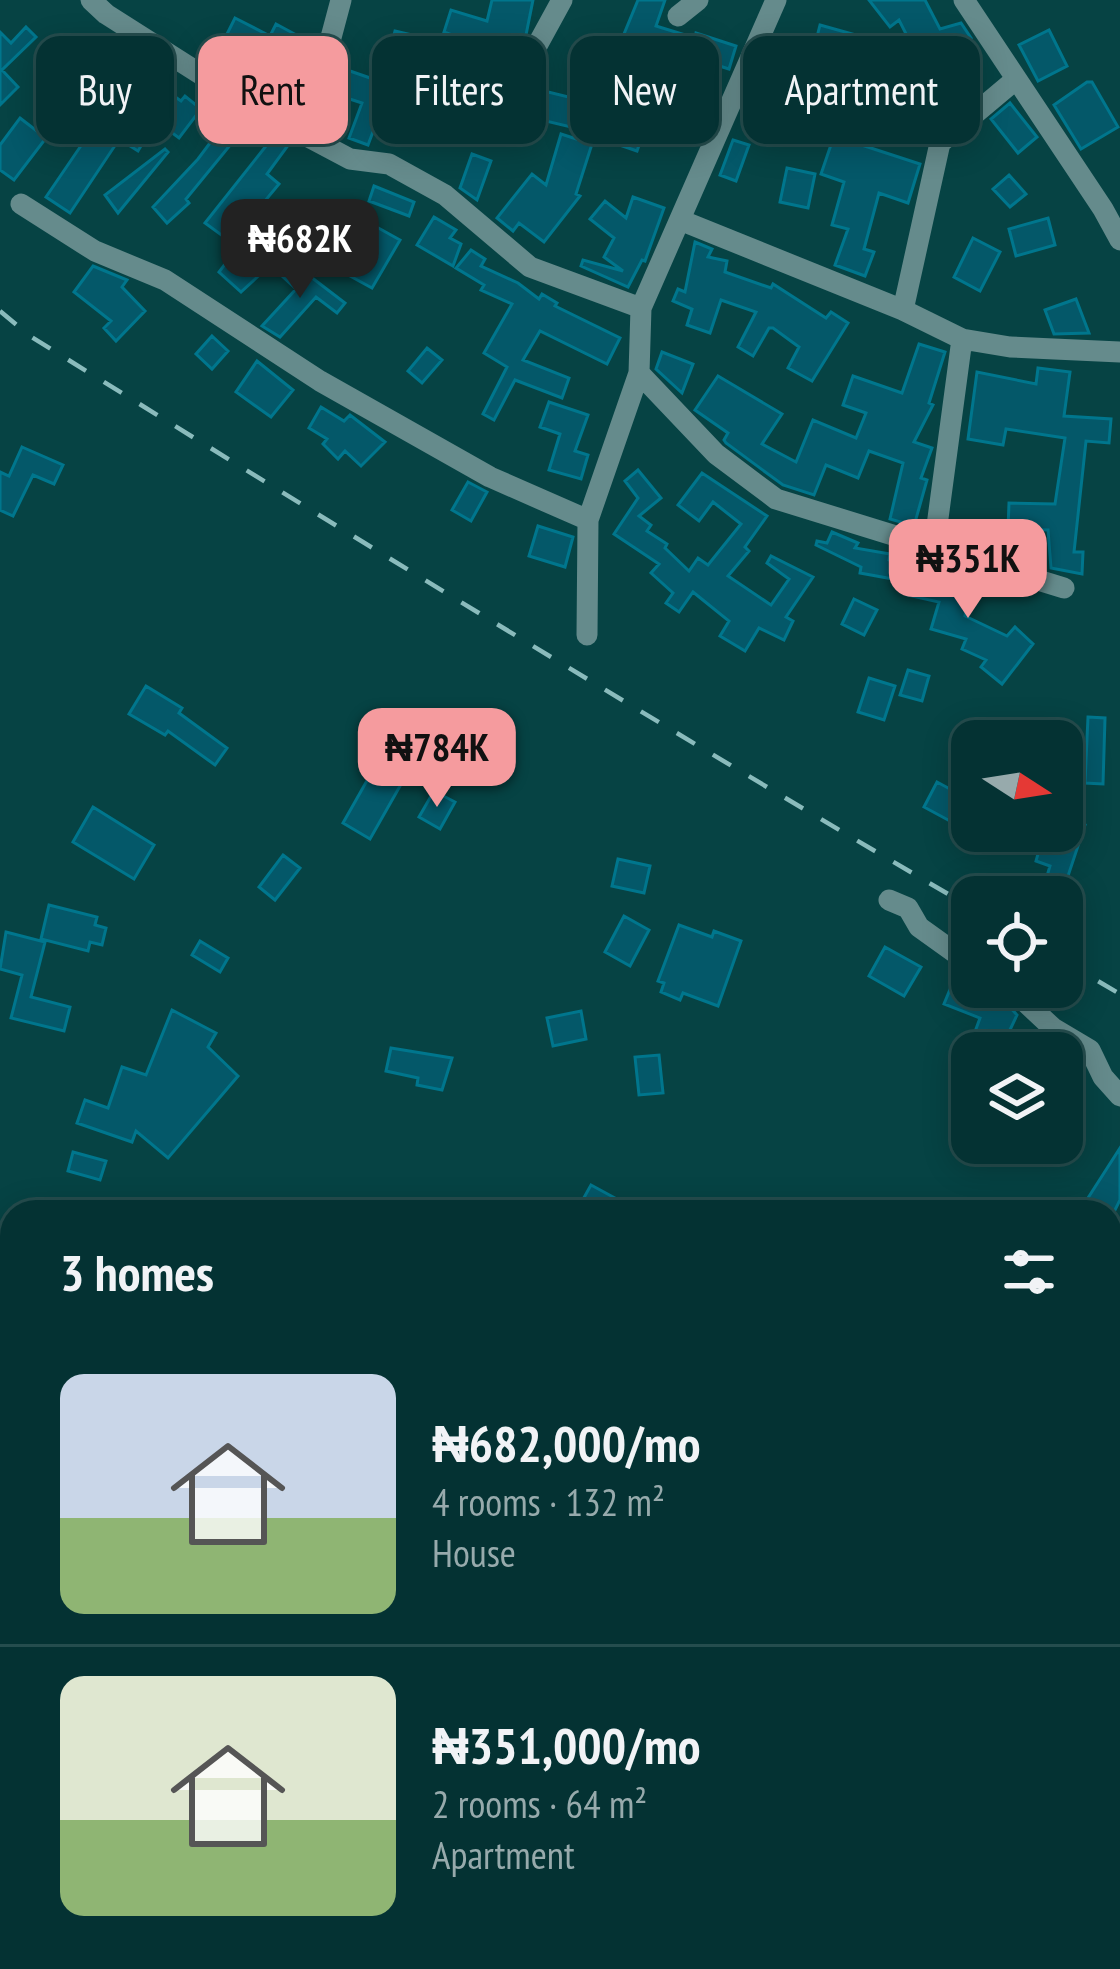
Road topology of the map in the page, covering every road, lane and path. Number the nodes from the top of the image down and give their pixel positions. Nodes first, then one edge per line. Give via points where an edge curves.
1 (340, 0) edge
2 (562, 0) edge
3 (698, 0) edge
4 (776, 0) edge
5 (964, 0) edge
6 (103, 5) edge
7 (677, 16) dead end
8 (331, 36) edge
9 (542, 36) edge
10 (1015, 80) junction
11 (21, 205) dead end
12 (680, 220) junction
13 (1120, 240) edge
14 (641, 308) junction
15 (903, 310) junction
16 (962, 339) junction
17 (1120, 352) edge
18 (639, 373) junction
19 (588, 520) junction
20 (934, 548) junction
21 (1064, 589) dead end
22 (587, 635) dead end
23 (889, 900) dead end
24 (951, 950) edge
25 (1032, 1008) edge
26 (1120, 1096) edge

1 - 8 street
2 - 9 street
3 - 7 street
4 - 12 street
5 - 10 street
6 - 14 street via 272,118 446,195 530,266
10 - 13 street
10 - 15 street via 940,142
11 - 19 street via 95,251 165,280 320,382 490,478
12 - 14 street
12 - 15 street
14 - 18 street
15 - 16 street
16 - 17 street
16 - 20 street
18 - 19 street
18 - 20 street via 716,454 776,499
19 - 22 street
20 - 21 street
23 - 24 street
25 - 26 street via 1090,1050

